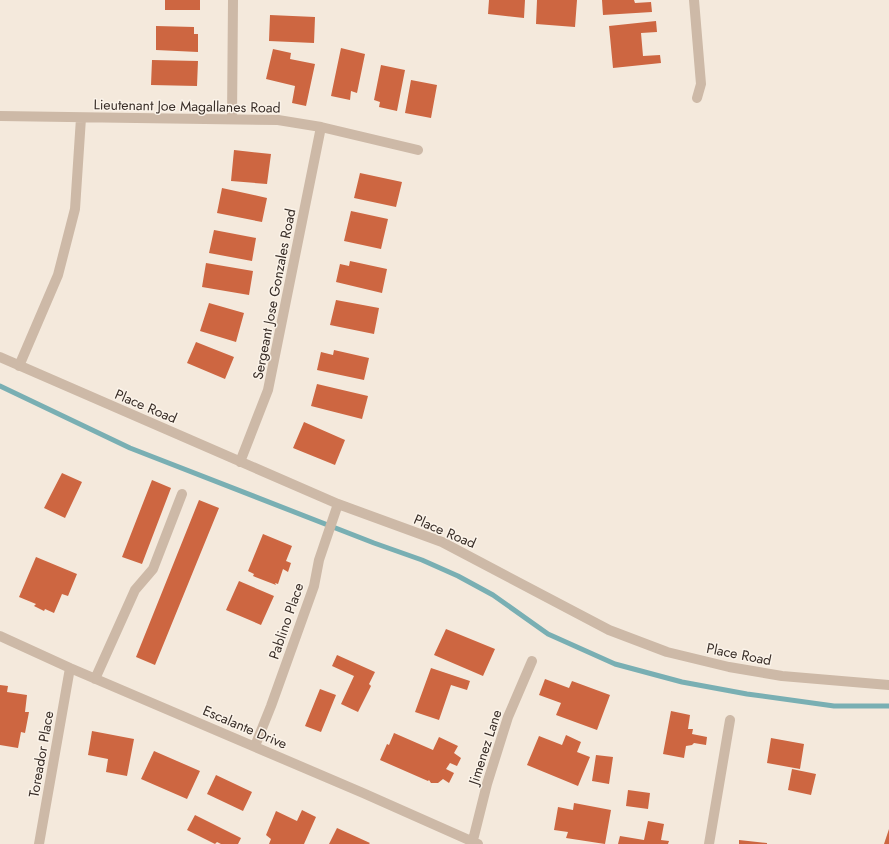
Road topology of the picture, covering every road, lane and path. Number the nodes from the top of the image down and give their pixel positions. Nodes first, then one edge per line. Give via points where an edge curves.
1 (233, 0) edge
2 (694, 0) edge
3 (697, 98) dead end
4 (0, 116) edge
5 (81, 118) junction
6 (232, 119) junction
7 (321, 127) junction
8 (418, 150) dead end
9 (0, 357) edge
10 (19, 366) junction
11 (240, 462) junction
12 (182, 494) dead end
13 (338, 504) junction
14 (0, 636) edge
15 (532, 661) dead end
16 (70, 668) junction
17 (95, 679) junction
18 (889, 685) edge
19 (730, 720) dead end
20 (255, 746) junction
21 (474, 843) edge
22 (39, 844) edge
23 (709, 844) edge

1 - 6 street
2 - 3 street via 701,84
4 - 5 street, Lieutenant Joe Magallanes Road
5 - 6 street, Lieutenant Joe Magallanes Road
5 - 10 street via 75,209 58,275
6 - 7 street, Lieutenant Joe Magallanes Road via 278,120
7 - 8 street, Lieutenant Joe Magallanes Road
7 - 11 street, Sergeant Jose Gonzales Road via 268,390
9 - 10 street, Place Road
10 - 11 street, Place Road
11 - 13 street, Place Road
12 - 17 street via 153,569 135,590
13 - 18 street, Place Road via 442,542 609,630 668,652 729,667 782,676
13 - 20 street, Pablino Place via 319,560 314,586
14 - 16 street, Escalante Drive
15 - 21 street, Jimenez Lane via 508,717 487,784
16 - 17 street, Escalante Drive
16 - 22 street, Toreador Place
17 - 20 street, Escalante Drive
19 - 23 street
20 - 21 street, Escalante Drive

